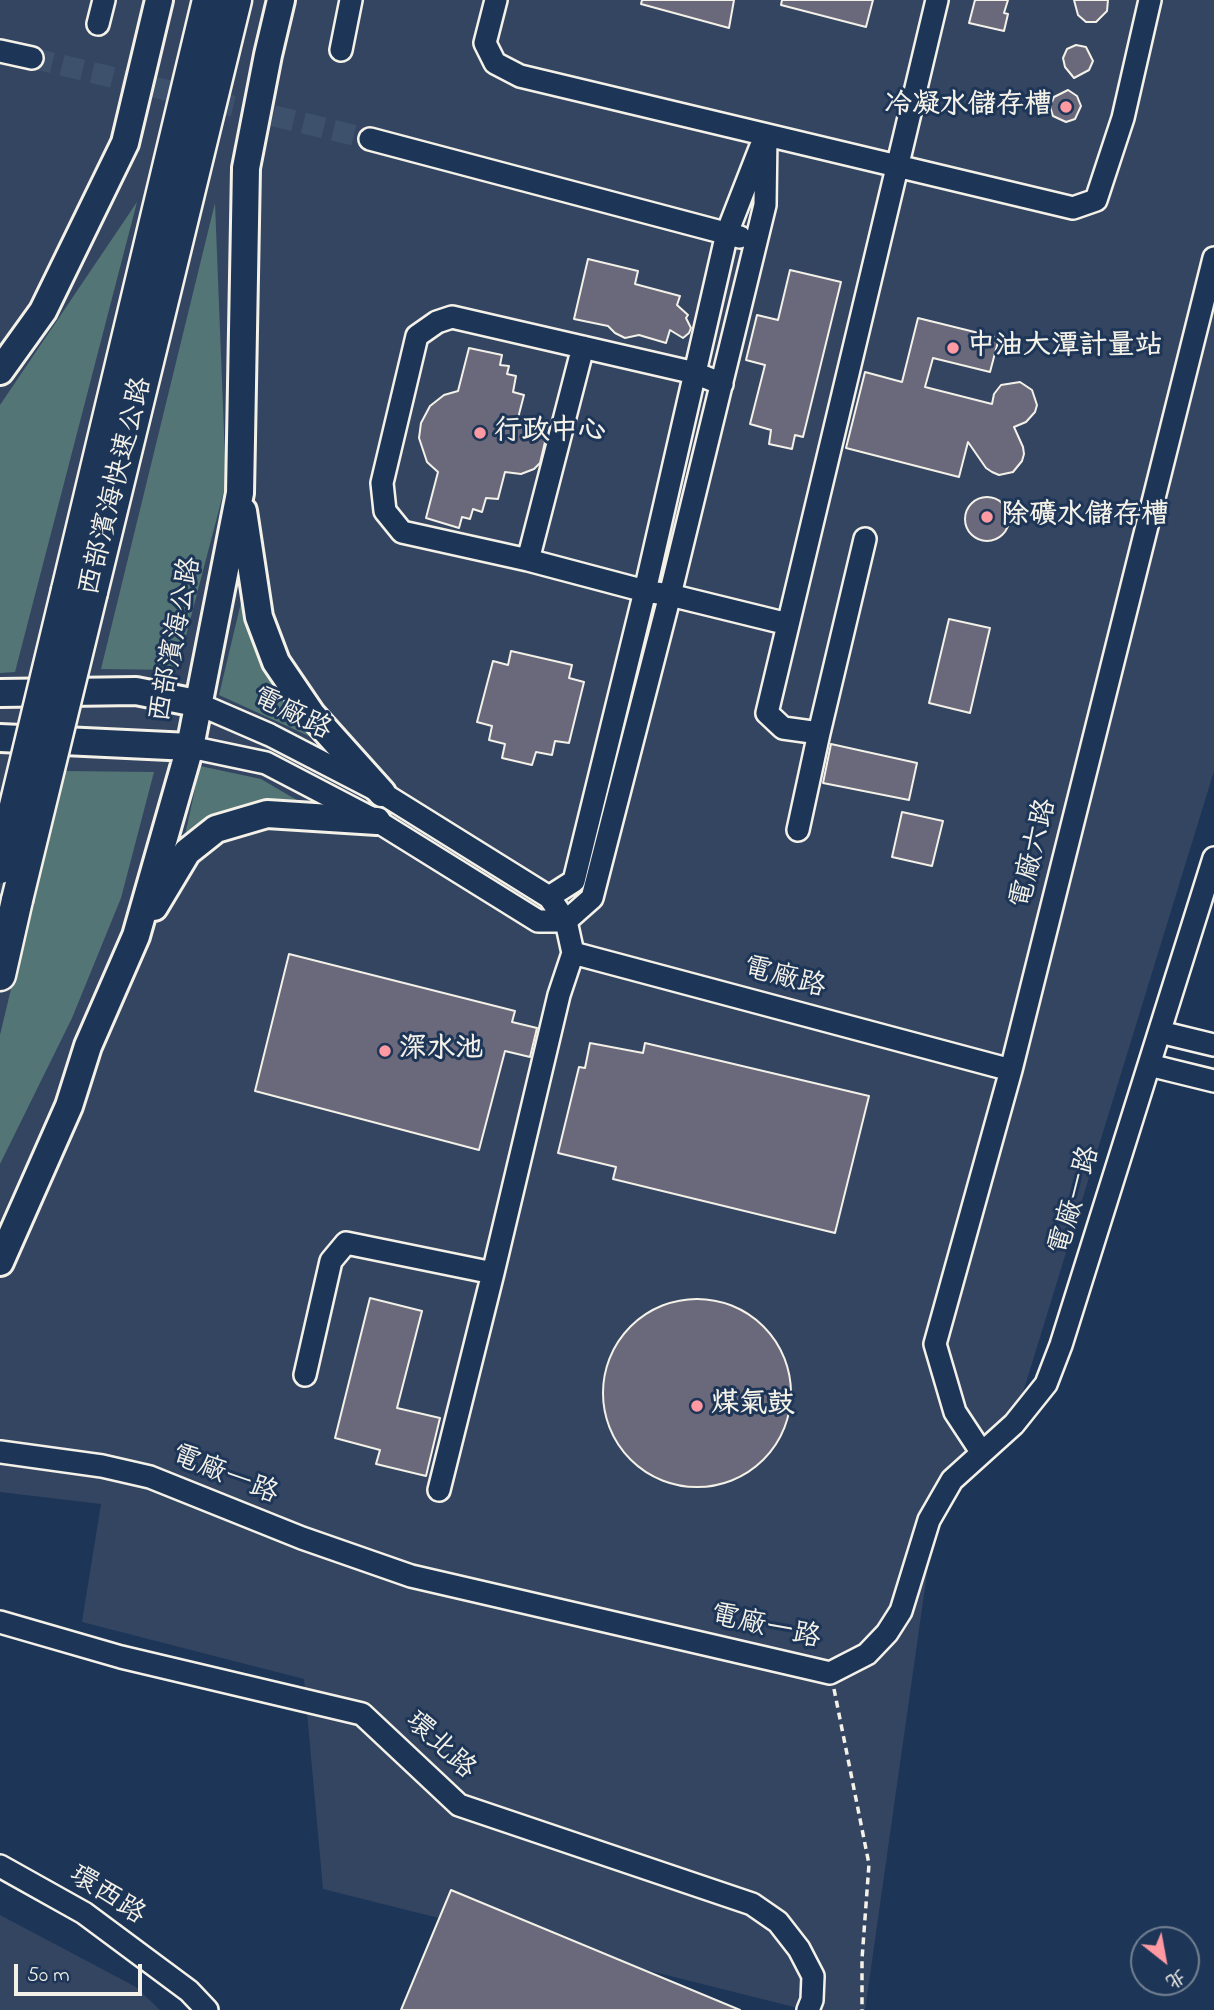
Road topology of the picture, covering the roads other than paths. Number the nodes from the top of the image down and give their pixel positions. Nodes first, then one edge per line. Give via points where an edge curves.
1 (104, 0) edge
2 (159, 0) edge
3 (208, 0) edge
4 (236, 0) edge
5 (281, 0) edge
6 (351, 0) edge
7 (496, 0) edge
8 (936, 0) edge
9 (1150, 0) edge
10 (98, 24) dead end
11 (341, 50) dead end
12 (0, 51) edge
13 (32, 58) tunnel mouth
14 (766, 135) junction
15 (370, 139) tunnel mouth
16 (896, 166) junction
17 (727, 233) junction
18 (756, 242) junction
19 (1214, 258) edge
20 (583, 347) junction
21 (0, 372) edge
22 (695, 373) junction
23 (722, 384) junction
24 (240, 494) junction
25 (865, 539) dead end
26 (528, 560) junction
27 (80, 591) junction
28 (645, 591) junction
29 (670, 595) junction
30 (788, 624) junction
31 (0, 693) edge
32 (197, 703) junction
33 (818, 733) junction
34 (0, 738) edge
35 (190, 747) junction
36 (382, 793) junction
37 (377, 821) junction
38 (798, 830) dead end
39 (1214, 858) edge
40 (0, 867) edge
41 (549, 897) junction
42 (566, 921) junction
43 (136, 936) junction
44 (573, 953) junction
45 (0, 975) edge
46 (1160, 1032) junction
47 (1214, 1045) edge
48 (1149, 1065) junction
49 (1011, 1070) junction
50 (1214, 1081) edge
51 (0, 1262) edge
52 (494, 1273) junction
53 (305, 1376) dead end
54 (0, 1452) edge
55 (982, 1453) junction
56 (439, 1490) dead end
57 (0, 1622) edge
58 (0, 1866) edge
59 (207, 2010) edge
60 (808, 2010) edge

1 - 10 street
2 - 21 main road via 125,143 43,311
3 - 27 highway, 西部濱海快速公路
4 - 27 highway, 西部濱海快速公路
5 - 24 main road, 西部濱海公路 via 246,168
6 - 11 street
7 - 14 street via 485,43 495,63 520,76
8 - 16 street
9 - 16 street via 1123,118 1096,200 1073,208
12 - 13 street
14 - 16 street
14 - 17 street
14 - 18 street via 765,205
15 - 17 street
16 - 30 street
17 - 18 street
17 - 22 street
18 - 23 street
19 - 49 street, 電廠六路
20 - 22 street
20 - 26 street
20 - 26 street via 452,317 417,336 382,483 384,511 402,532
22 - 23 street
22 - 28 street
23 - 29 street
24 - 32 main road, 西部濱海公路
24 - 36 main road via 259,617 276,662 312,715
25 - 33 street
26 - 28 street
27 - 40 highway, 西部濱海快速公路, bridge
27 - 45 highway, 西部濱海快速公路, bridge
28 - 29 street
28 - 41 street via 575,881
29 - 30 street
29 - 42 street via 592,898
30 - 33 street via 767,713 783,728
31 - 32 main road via 136,691
32 - 35 main road, 西部濱海公路
32 - 36 street, 電廠路
33 - 38 street
34 - 35 main road
35 - 37 street, 電廠路 via 266,763
35 - 43 main road, 西部濱海公路
36 - 41 street, 電廠路
37 - 42 street, 電廠路 via 538,921
37 - 43 main road via 267,814 216,830 187,852
39 - 46 street, 電廠一路
41 - 42 street, 電廠路
42 - 44 street, 電廠路
43 - 51 main road, 西部濱海公路 via 88,1046 69,1106
44 - 49 street, 電廠路
44 - 52 street via 559,995
46 - 47 street
46 - 48 street, 電廠一路
48 - 50 street
48 - 55 street, 電廠一路 via 1046,1384 1014,1424
49 - 55 street, 電廠六路 via 935,1344 955,1412
52 - 53 street via 345,1243 331,1261
52 - 56 street
54 - 55 street, 電廠一路 via 150,1477 411,1576 830,1673 867,1654 887,1633 901,1611 929,1520 952,1480
57 - 60 street, 環北路 via 121,1657 362,1714 459,1805 752,1904 778,1922 799,1949 813,1976
58 - 59 street, 環西路 via 84,1913

